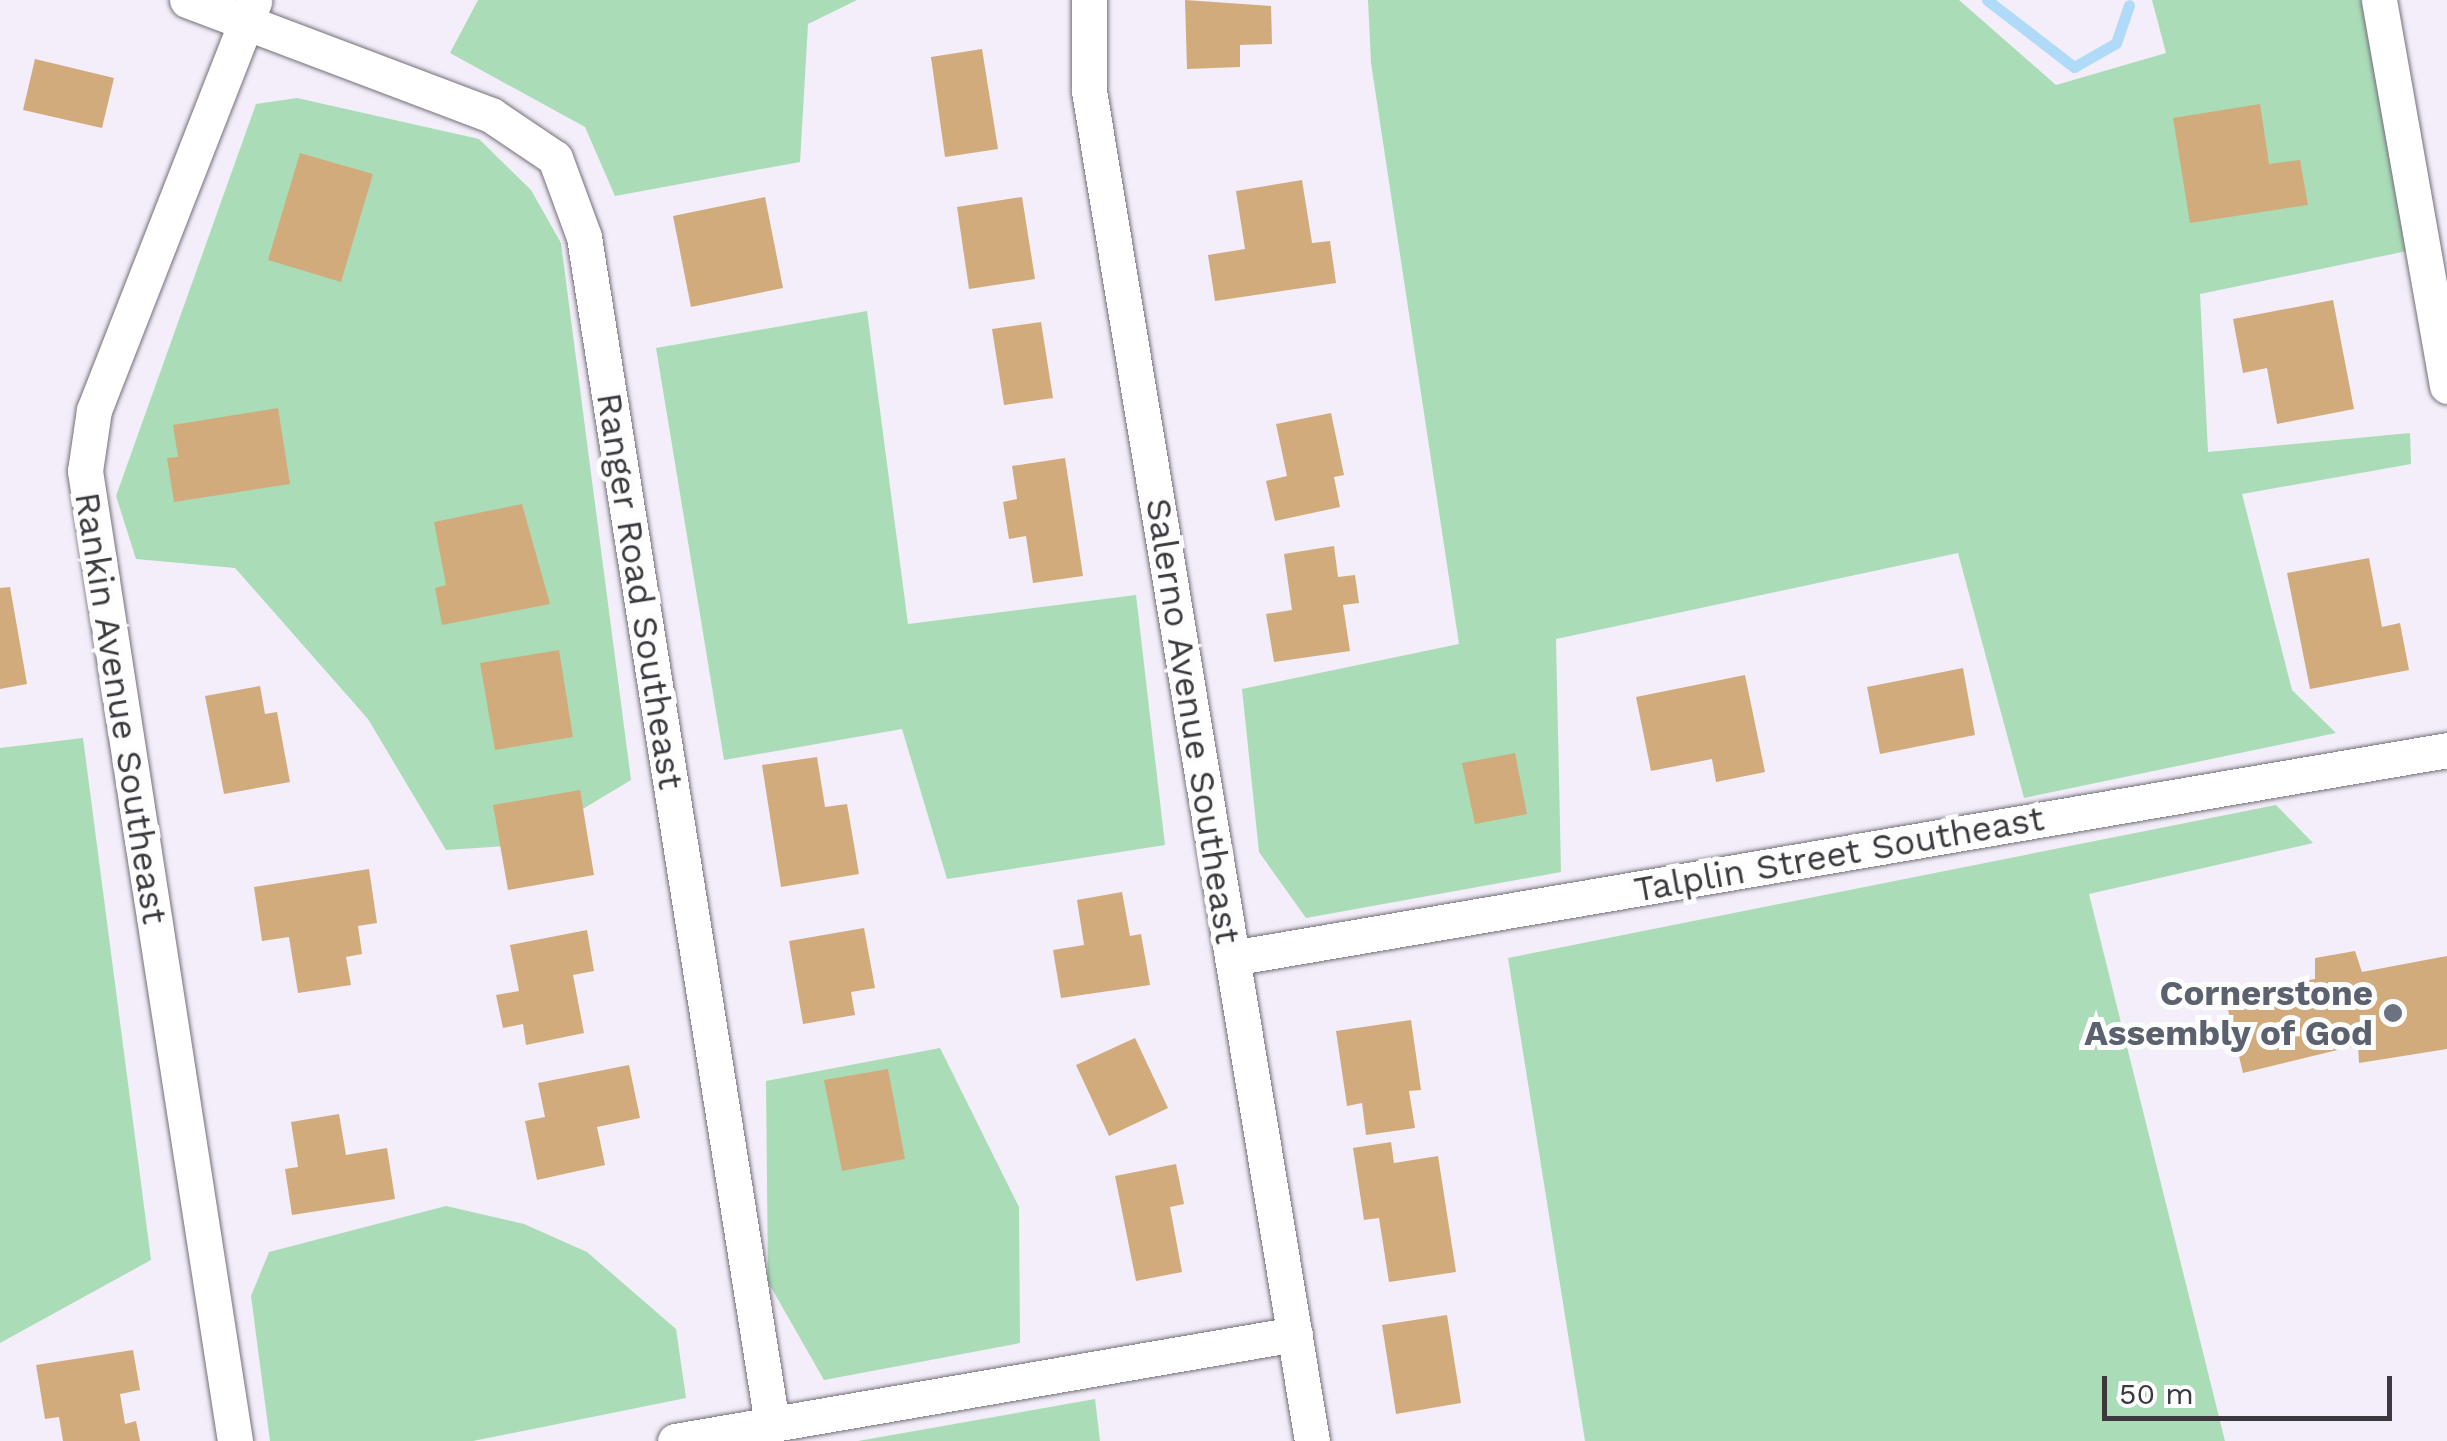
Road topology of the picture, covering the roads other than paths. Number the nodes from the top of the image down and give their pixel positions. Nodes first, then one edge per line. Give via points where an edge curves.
1 (187, 0) edge
2 (1089, 0) edge
3 (2378, 0) edge
4 (250, 11) edge
5 (2447, 386) edge
6 (2447, 750) edge
7 (1232, 958) junction
8 (1296, 1334) junction
9 (772, 1424) junction
10 (235, 1441) edge
11 (675, 1441) edge
12 (1312, 1441) edge

1 - 4 street, Ranger Road Southeast
2 - 7 street, Salerno Avenue Southeast via 1090,91
3 - 5 street
4 - 9 street, Ranger Road Southeast via 492,114 555,158 584,237
4 - 10 street, Rankin Avenue Southeast via 94,410 85,471
6 - 7 street, Talplin Street Southeast
7 - 8 street, Salerno Avenue Southeast
8 - 9 street
8 - 12 street, Salerno Avenue Southeast
9 - 11 street

